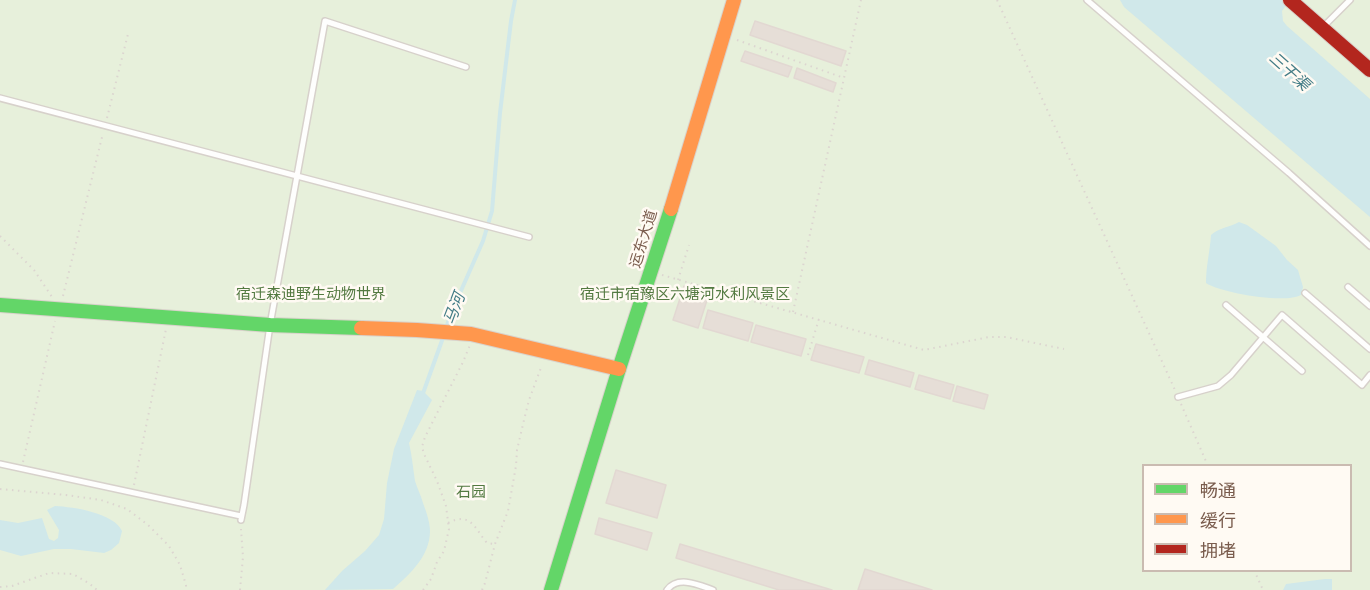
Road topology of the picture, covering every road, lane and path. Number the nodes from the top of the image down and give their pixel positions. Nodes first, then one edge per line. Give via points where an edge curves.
1 (734, 0) edge
2 (861, 0) edge
3 (997, 0) edge
4 (1087, 0) edge
5 (1350, 0) edge
6 (1294, 4) edge
7 (1322, 28) junction
8 (128, 34) dead end
9 (723, 35) junction
10 (466, 67) dead end
11 (1370, 70) edge
12 (844, 78) junction
13 (0, 98) edge
14 (105, 126) junction
15 (297, 175) junction
16 (0, 236) edge
17 (530, 237) dead end
18 (689, 245) dead end
19 (1370, 246) edge
20 (651, 272) junction
21 (678, 279) junction
22 (1348, 287) dead end
23 (1305, 293) dead end
24 (0, 305) edge
25 (1226, 306) dead end
26 (1370, 306) edge
27 (60, 309) junction
28 (793, 312) junction
29 (168, 317) junction
30 (819, 319) junction
31 (270, 325) junction
32 (1263, 337) junction
33 (471, 339) junction
34 (1064, 349) dead end
35 (1370, 349) edge
36 (546, 352) junction
37 (808, 355) dead end
38 (619, 369) junction
39 (1302, 371) dead end
40 (1370, 375) edge
41 (1178, 398) junction
42 (0, 464) edge
43 (1208, 464) edge
44 (22, 469) junction
45 (0, 489) edge
46 (132, 493) junction
47 (241, 518) junction
48 (448, 523) junction
49 (495, 544) junction
50 (1255, 572) edge
51 (0, 587) edge
52 (96, 590) edge
53 (186, 590) edge
54 (240, 590) edge
55 (423, 590) edge
56 (482, 590) edge
57 (551, 590) edge
58 (667, 590) edge
59 (713, 590) edge
60 (1263, 590) edge

1 - 9 street, 运东大道
2 - 12 path
3 - 41 path
4 - 19 lane
5 - 7 lane
6 - 7 street
7 - 11 street
8 - 14 path
9 - 12 path
9 - 20 street, 运东大道
10 - 15 lane via 325,21
12 - 28 path
13 - 14 lane
14 - 15 lane
14 - 27 path
15 - 17 lane
15 - 31 lane
16 - 27 path via 34,270
18 - 21 path
20 - 21 path
20 - 38 street, 运东大道
21 - 28 path
22 - 26 lane
23 - 35 lane
24 - 27 street
25 - 32 lane
27 - 29 street
27 - 44 path via 54,321
28 - 30 path
29 - 31 street
29 - 46 path
30 - 34 path via 924,350 989,337
30 - 37 path
31 - 33 street via 417,330
31 - 47 lane
32 - 39 lane
32 - 40 lane via 1282,315 1362,385
32 - 41 lane via 1218,386
33 - 36 street
33 - 48 path via 422,447 446,506
36 - 38 street
36 - 49 path via 529,399 508,511
38 - 57 street, 运东大道
41 - 43 path
42 - 44 lane
44 - 46 lane
45 - 53 path via 101,500 127,509 169,546 180,565
46 - 47 lane
47 - 54 path
48 - 49 path via 469,521 487,543
48 - 55 path via 444,551
49 - 56 path
50 - 60 path
51 - 52 path via 49,573 74,574
58 - 59 lane via 670,585 684,582

